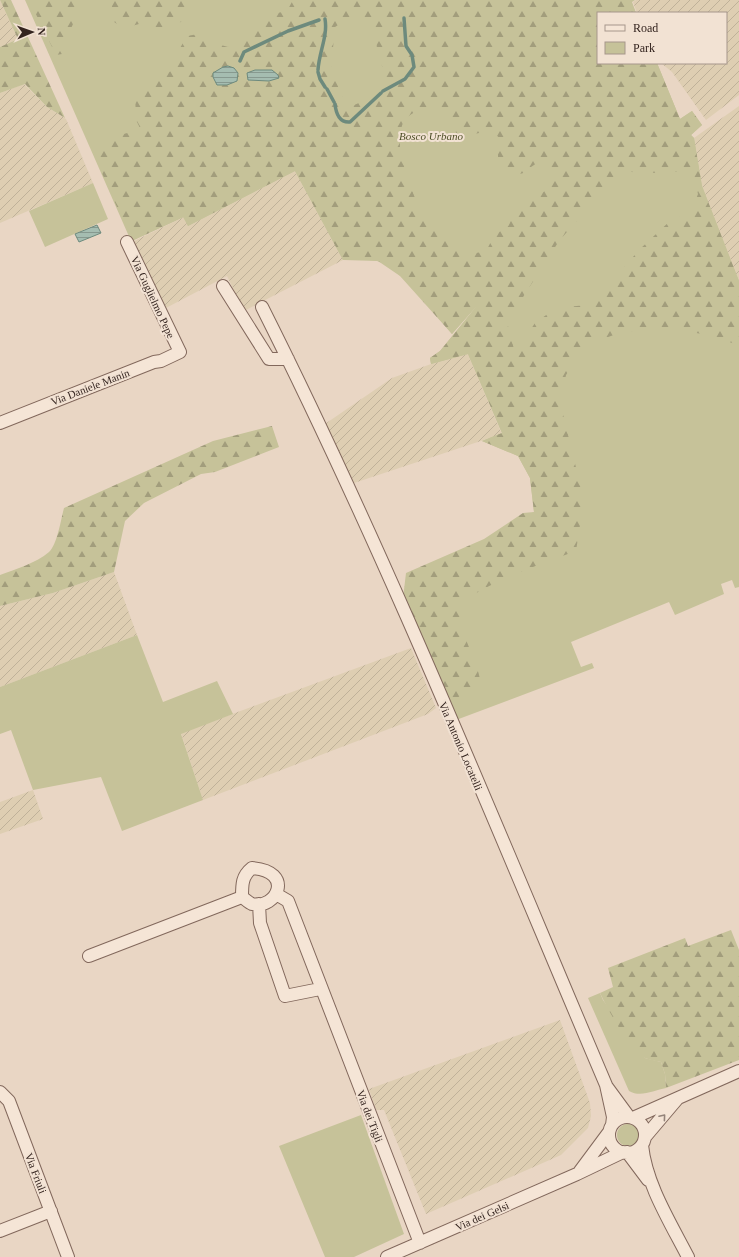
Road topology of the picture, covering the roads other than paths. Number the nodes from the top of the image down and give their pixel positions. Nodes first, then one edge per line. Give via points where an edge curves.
1 (128, 242) dead end
2 (223, 286) dead end
3 (262, 307) dead end
4 (180, 352) joint
5 (288, 359) junction
6 (0, 423) edge
7 (276, 894) junction
8 (242, 897) junction
9 (259, 904) junction
10 (89, 956) dead end
11 (320, 989) junction
12 (739, 1071) edge
13 (606, 1085) junction
14 (0, 1092) edge
15 (680, 1096) junction
16 (631, 1117) junction
17 (611, 1128) junction
18 (643, 1141) junction
19 (625, 1152) junction
20 (576, 1174) junction
21 (653, 1188) junction
22 (51, 1211) junction
23 (0, 1231) edge
24 (420, 1243) junction
25 (68, 1257) edge
26 (387, 1257) edge
27 (688, 1257) edge

1 - 4 street, Via Guglielmo Pepe
2 - 5 street via 269,359
3 - 5 street
4 - 6 street, Via Daniele Manin
5 - 13 street, Via Antonio Locatelli via 404,612
7 - 8 street via 278,882 275,875 264,869 252,868 245,874 242,882
7 - 9 street via 269,902
7 - 11 street, Via dei Tigli via 288,901
8 - 9 street via 252,904
8 - 10 street
9 - 11 street via 260,923 285,996
11 - 24 street, Via dei Tigli
12 - 15 street
13 - 16 street, Via Antonio Locatelli
13 - 17 street, Via Antonio Locatelli via 613,1117
14 - 22 street, Via Friuli via 9,1102
15 - 16 street
18 -> 15 street
16 - 17 street via 620,1118
16 - 18 street via 640,1122 644,1129
17 - 19 street via 609,1138 614,1147
17 - 20 street via 588,1162
18 - 19 street via 638,1149
18 - 21 street via 643,1158
19 - 20 street, Via dei Gelsi
19 - 21 street
20 - 24 street, Via dei Gelsi
21 - 27 street
22 - 23 street
22 - 25 street, Via Friuli
24 - 26 street, Via dei Gelsi

